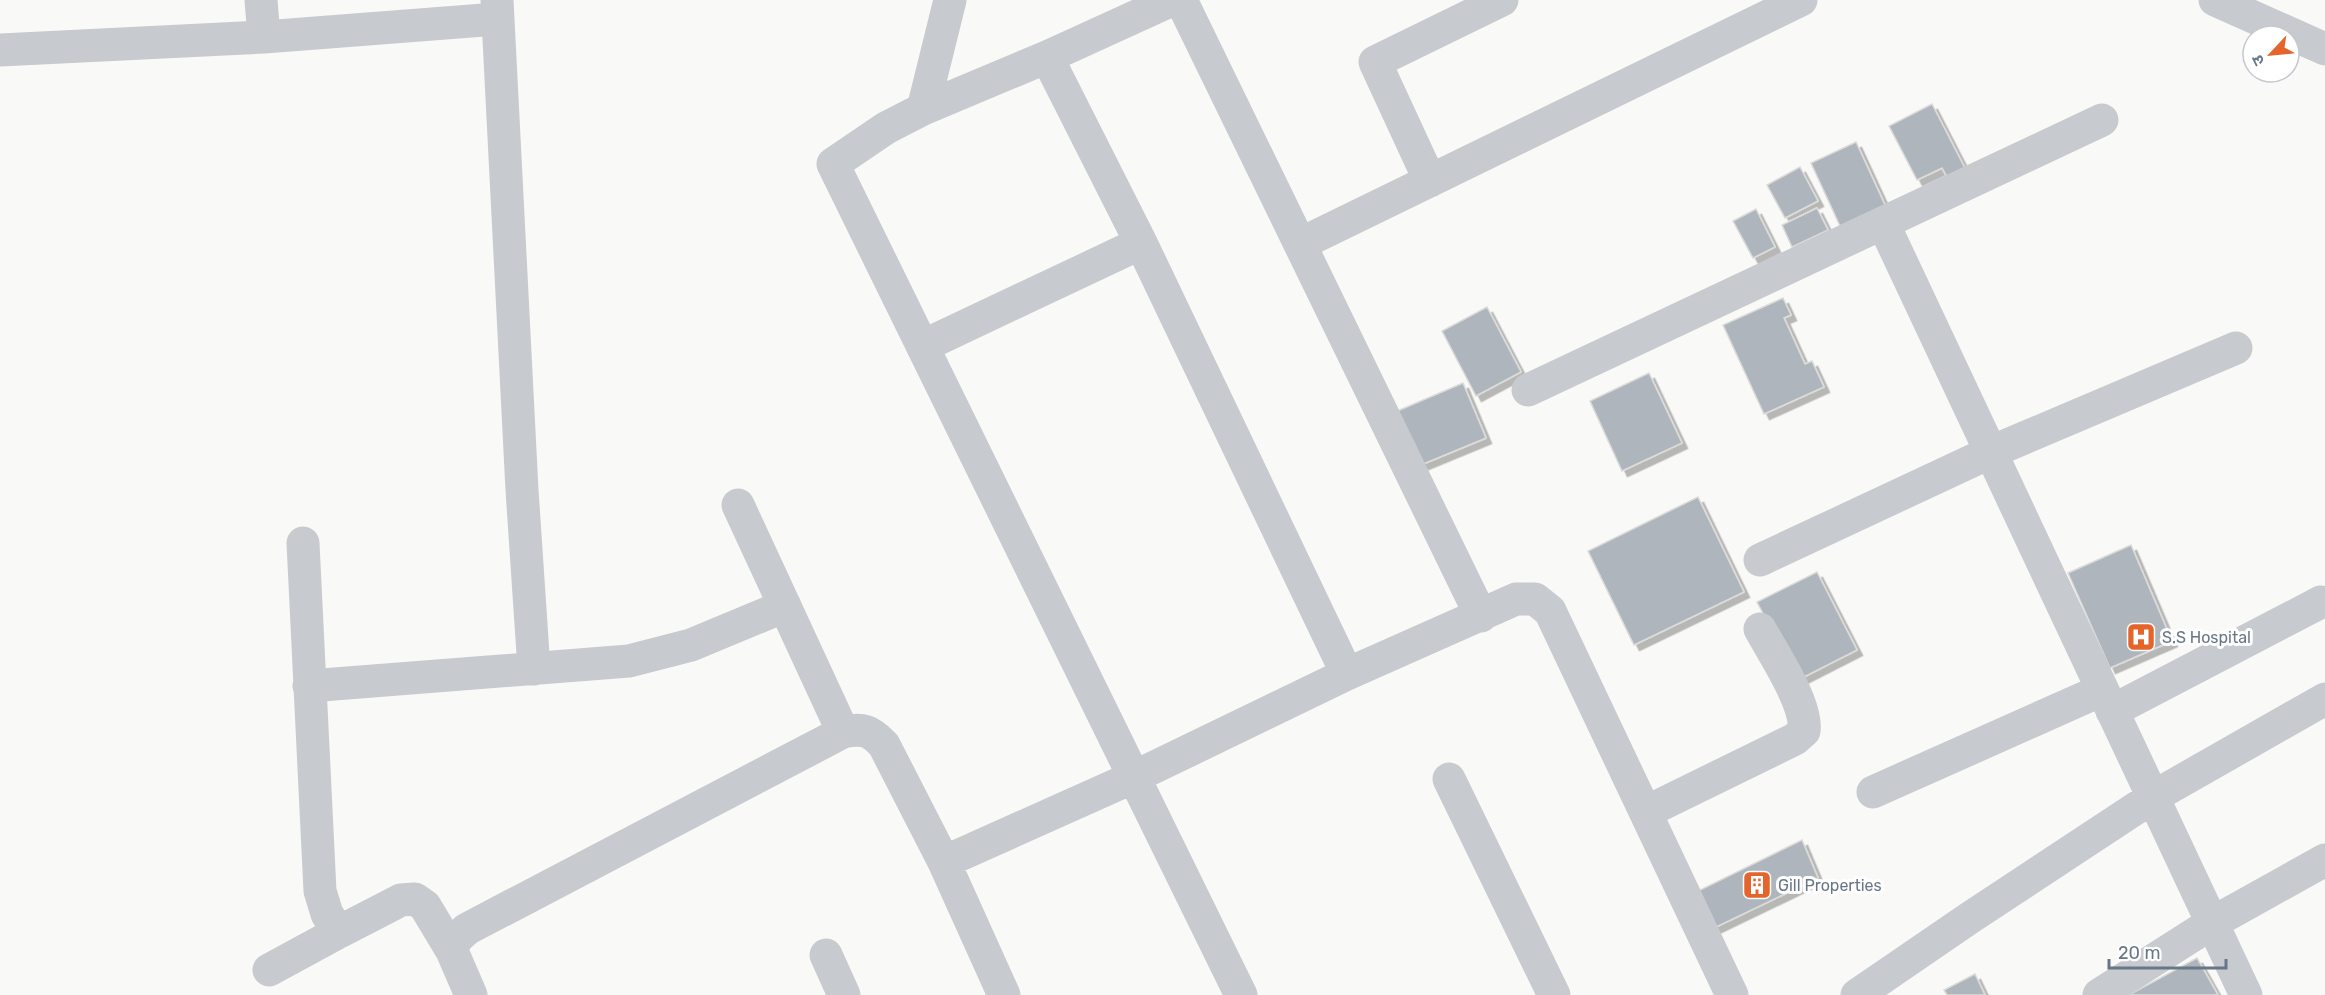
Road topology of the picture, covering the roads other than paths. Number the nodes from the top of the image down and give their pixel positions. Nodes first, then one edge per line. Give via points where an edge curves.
1 (261, 0) edge
2 (950, 0) edge
3 (1172, 0) edge
4 (1181, 0) edge
5 (1502, 0) edge
6 (1801, 0) edge
7 (2215, 0) edge
8 (497, 10) edge
9 (264, 37) junction
10 (2325, 49) edge
11 (0, 50) edge
12 (1047, 57) junction
13 (922, 109) junction
14 (2102, 120) dead end
15 (1430, 181) junction
16 (1883, 223) junction
17 (1141, 243) junction
18 (1300, 244) junction
19 (923, 346) junction
20 (2236, 348) dead end
21 (1528, 390) dead end
22 (1991, 452) junction
23 (738, 505) dead end
24 (303, 543) dead end
25 (1761, 560) dead end
26 (2321, 602) dead end
27 (785, 606) junction
28 (1481, 616) junction
29 (1760, 629) dead end
30 (534, 669) junction
31 (1347, 674) junction
32 (309, 686) junction
33 (2325, 699) edge
34 (2107, 700) junction
35 (843, 732) junction
36 (1134, 777) junction
37 (1449, 779) dead end
38 (1873, 792) dead end
39 (2153, 797) junction
40 (1646, 813) junction
41 (2325, 860) edge
42 (944, 862) junction
43 (2212, 922) junction
44 (339, 932) junction
45 (452, 951) junction
46 (826, 955) dead end
47 (269, 970) dead end
48 (1874, 990) edge
49 (471, 995) edge
50 (844, 995) edge
51 (1004, 995) edge
52 (1241, 995) edge
53 (1554, 995) edge
54 (1732, 995) edge
55 (2099, 995) edge
56 (2246, 995) edge

1 - 9 street
2 - 13 street
3 - 12 street
4 - 18 street
5 - 15 street via 1375,62
6 - 15 street
7 - 10 street
8 - 9 street
8 - 30 street
9 - 11 street
12 - 13 street
12 - 17 street
13 - 19 street via 833,164
14 - 16 street
15 - 18 street
16 - 21 street
16 - 22 street
17 - 19 street
17 - 31 street
18 - 28 street
19 - 36 street
20 - 22 street
22 - 25 street
22 - 34 street
23 - 27 street
24 - 32 street
26 - 34 street
27 - 30 street via 691,645 629,661
27 - 35 street
28 - 31 street
28 - 40 street via 1516,599 1535,599 1550,611
29 - 40 street via 1802,706 1804,731
30 - 32 street
31 - 36 street
32 - 44 street via 320,891 327,914
33 - 39 street
34 - 38 street
34 - 39 street
35 - 42 street via 858,729 873,734 884,745
35 - 45 street via 467,929 456,939
36 - 42 street
36 - 52 street
37 - 53 street
39 - 43 street
39 - 48 street via 1971,916
40 - 54 street
41 - 43 street
42 - 51 street
43 - 55 street
43 - 56 street
44 - 45 street via 401,900 415,899 425,906
44 - 47 street
45 - 49 street
46 - 50 street

